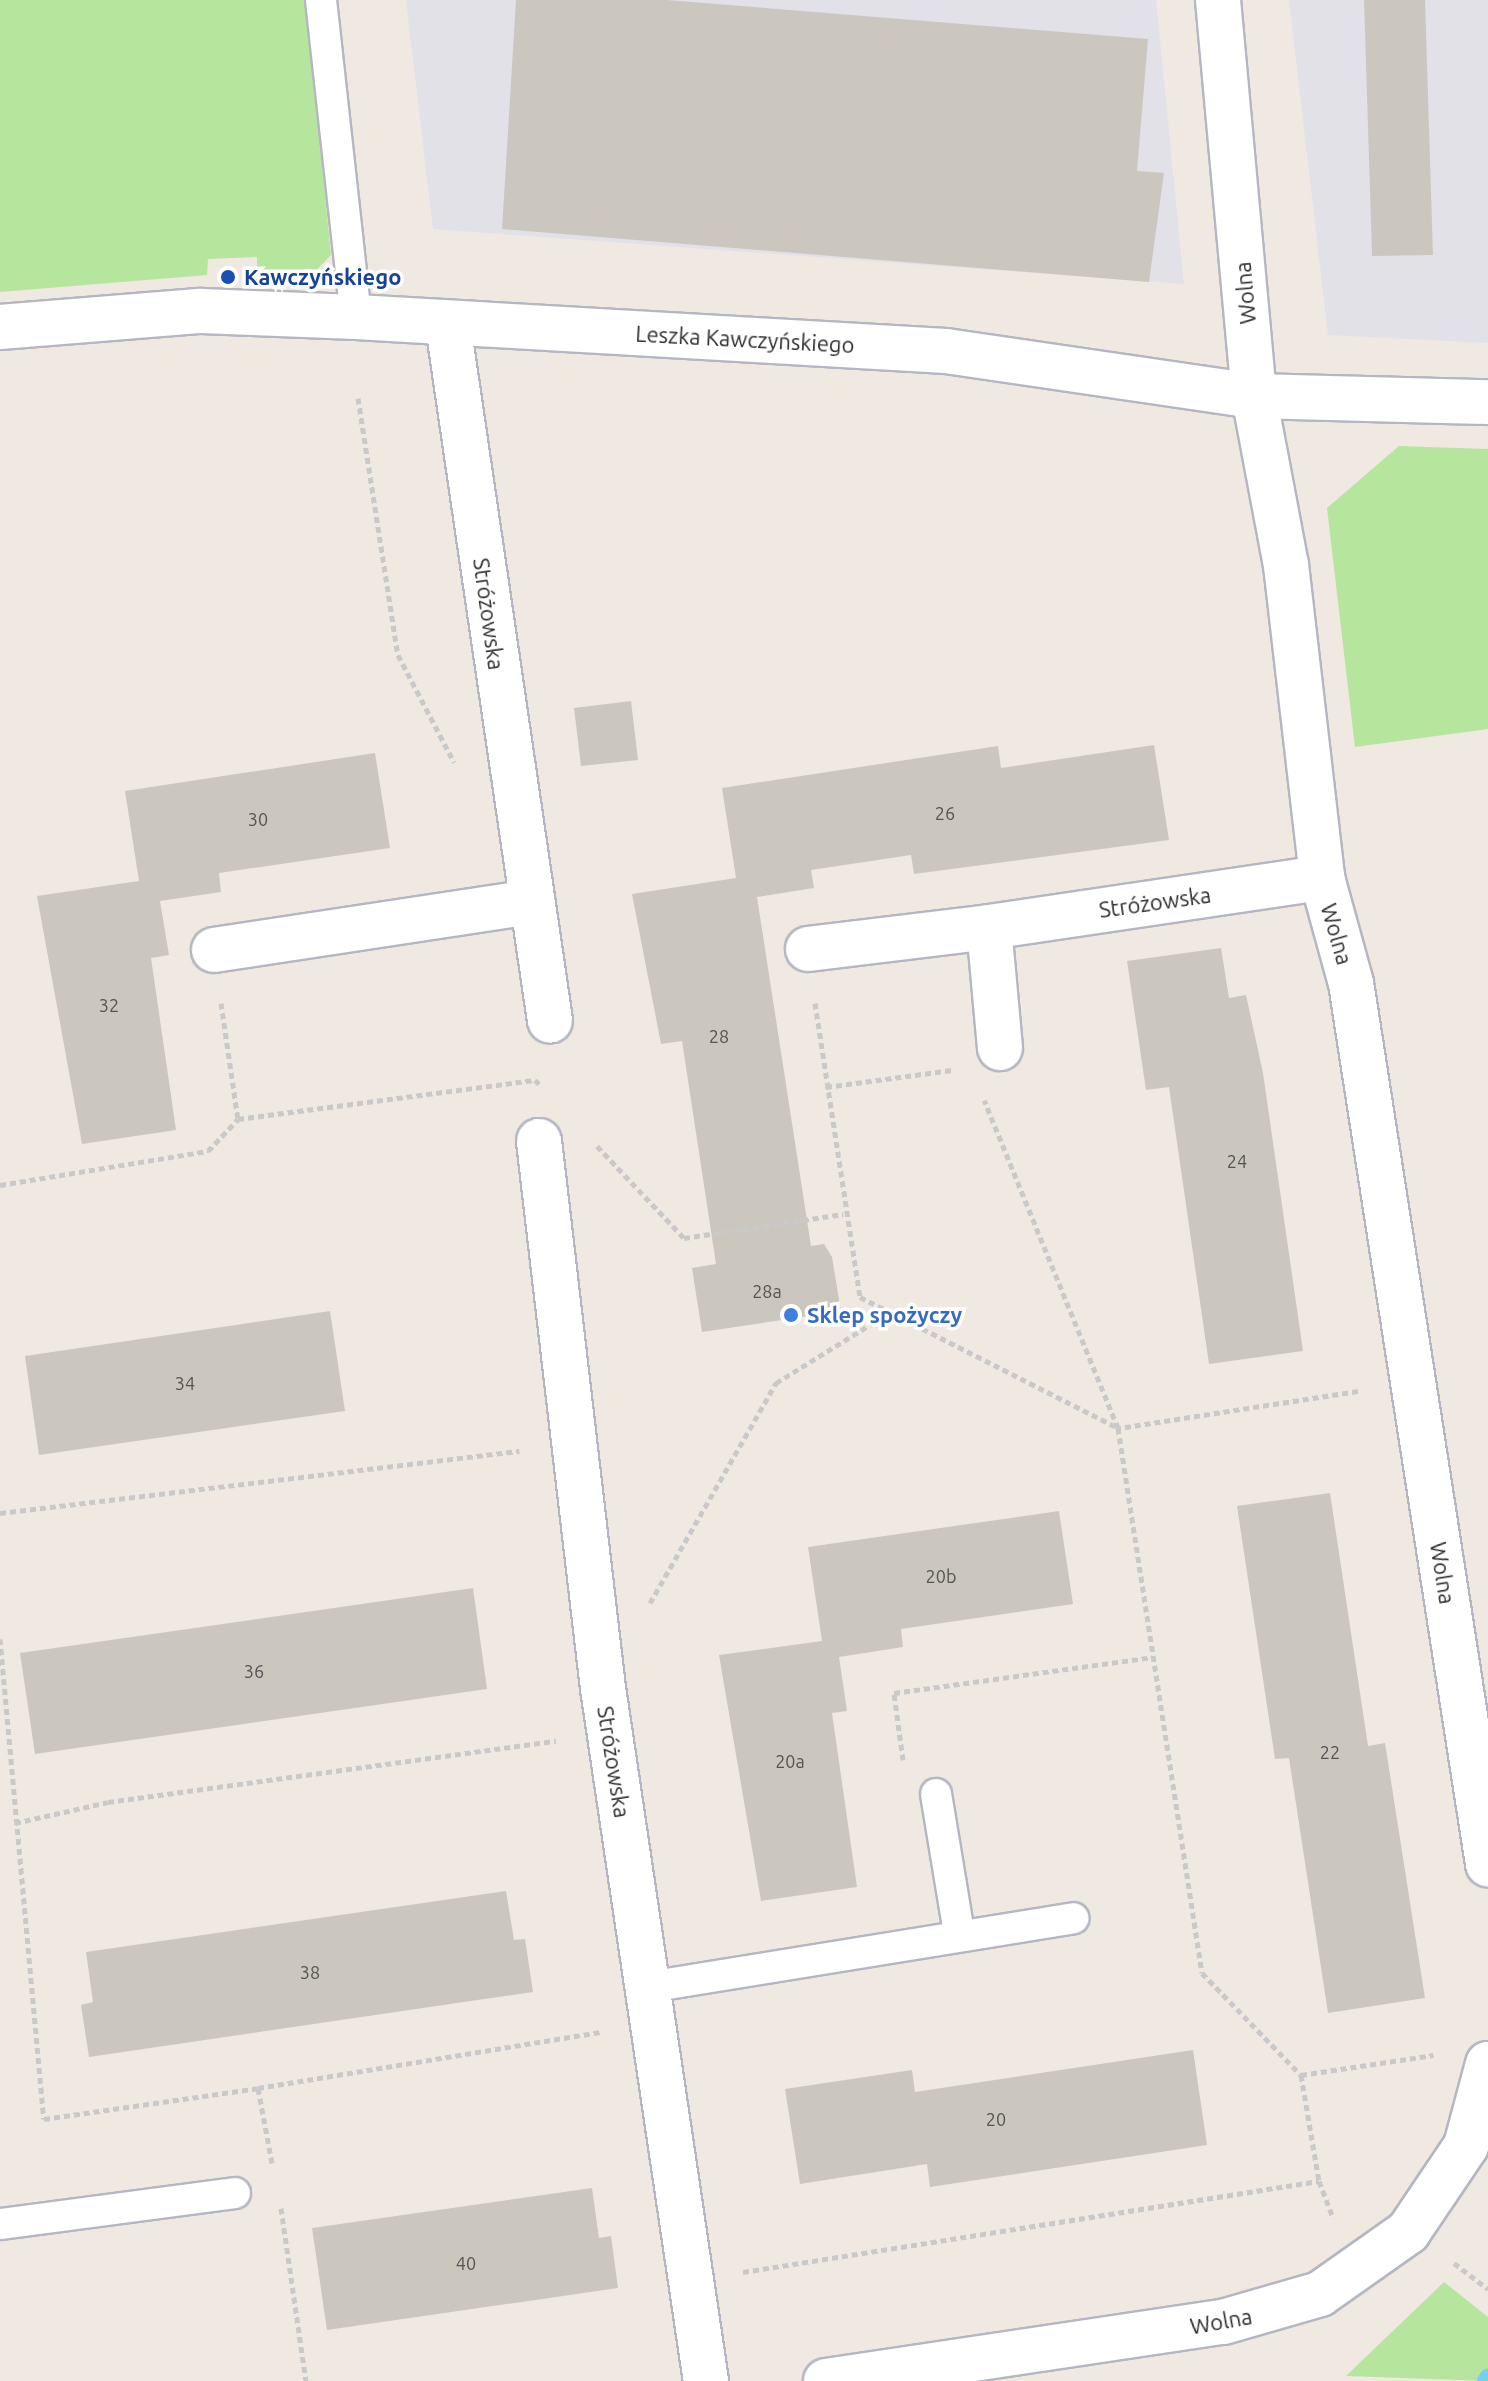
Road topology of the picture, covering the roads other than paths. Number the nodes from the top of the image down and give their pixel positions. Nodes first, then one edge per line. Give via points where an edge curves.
1 (321, 0) edge
2 (1218, 0) edge
3 (356, 317) junction
4 (448, 325) junction
5 (0, 327) edge
6 (1254, 396) junction
7 (1488, 402) edge
8 (1322, 878) junction
9 (532, 902) junction
10 (989, 927) junction
11 (808, 949) road end
12 (214, 950) dead end
13 (550, 1021) dead end
14 (985, 1058) road end
15 (539, 1141) dead end
16 (936, 1794) road end
17 (1488, 1864) edge
18 (1073, 1918) dead end
19 (959, 1933) junction
20 (652, 2005) junction
21 (1488, 2064) edge
22 (235, 2193) dead end
23 (0, 2224) edge
24 (706, 2381) edge
25 (826, 2381) edge

1 - 3 lane
2 - 6 street, Wolna
3 - 4 street, Leszka Kawczyńskiego
3 - 5 street, Leszka Kawczyńskiego via 201,311
4 - 6 street, Leszka Kawczyńskiego via 946,351
4 - 9 street, Stróżowska
6 - 7 street, Leszka Kawczyńskiego
6 - 8 street, Wolna via 1286,565
8 - 10 street, Stróżowska
8 - 17 street, Wolna via 1351,983
9 - 12 street
9 - 13 street, Stróżowska
10 - 11 street, Stróżowska
10 - 14 street
15 - 20 street, Stróżowska via 610,1733
16 - 19 lane
18 - 19 lane
19 - 20 lane
20 - 24 street, Stróżowska
21 - 25 street, Wolna via 1466,2146 1408,2232 1320,2294 1223,2322
22 - 23 lane

